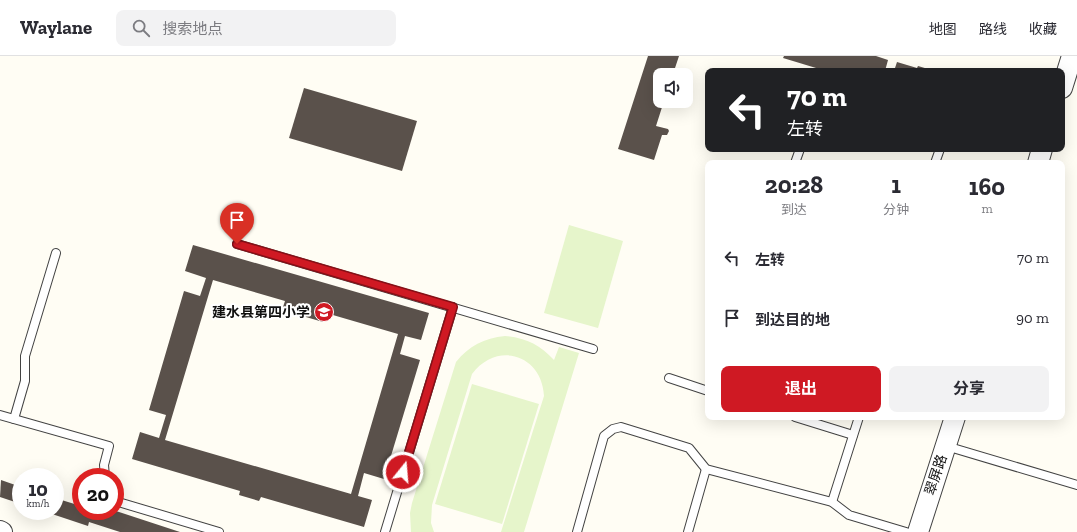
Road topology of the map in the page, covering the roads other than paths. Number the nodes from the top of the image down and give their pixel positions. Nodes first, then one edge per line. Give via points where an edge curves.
1 (1072, 56) edge
2 (1065, 78) edge
3 (237, 244) dead end
4 (56, 253) dead end
5 (453, 307) junction
6 (593, 349) dead end
7 (669, 378) dead end
8 (705, 389) edge
9 (0, 414) edge
10 (14, 419) junction
11 (805, 420) edge
12 (858, 420) edge
13 (954, 420) edge
14 (853, 435) junction
15 (946, 446) junction
16 (104, 468) edge
17 (706, 469) junction
18 (1077, 485) edge
19 (832, 502) junction
20 (124, 505) edge
21 (219, 532) edge
22 (385, 532) edge
23 (577, 532) edge
24 (688, 532) edge
25 (906, 532) edge
26 (918, 532) edge

1 - 2 street
3 - 5 lane
4 - 10 lane via 26,356 25,381
5 - 6 lane
5 - 22 lane
7 - 8 lane
9 - 10 lane
10 - 16 lane via 109,446
11 - 14 lane
12 - 14 lane
13 - 15 street, 翠屏路
14 - 19 lane
15 - 18 lane
15 - 26 street, 翠屏路
17 - 19 lane
17 - 23 lane via 689,448 621,427 613,430 604,436
17 - 24 lane
19 - 25 lane via 849,515
20 - 21 lane

